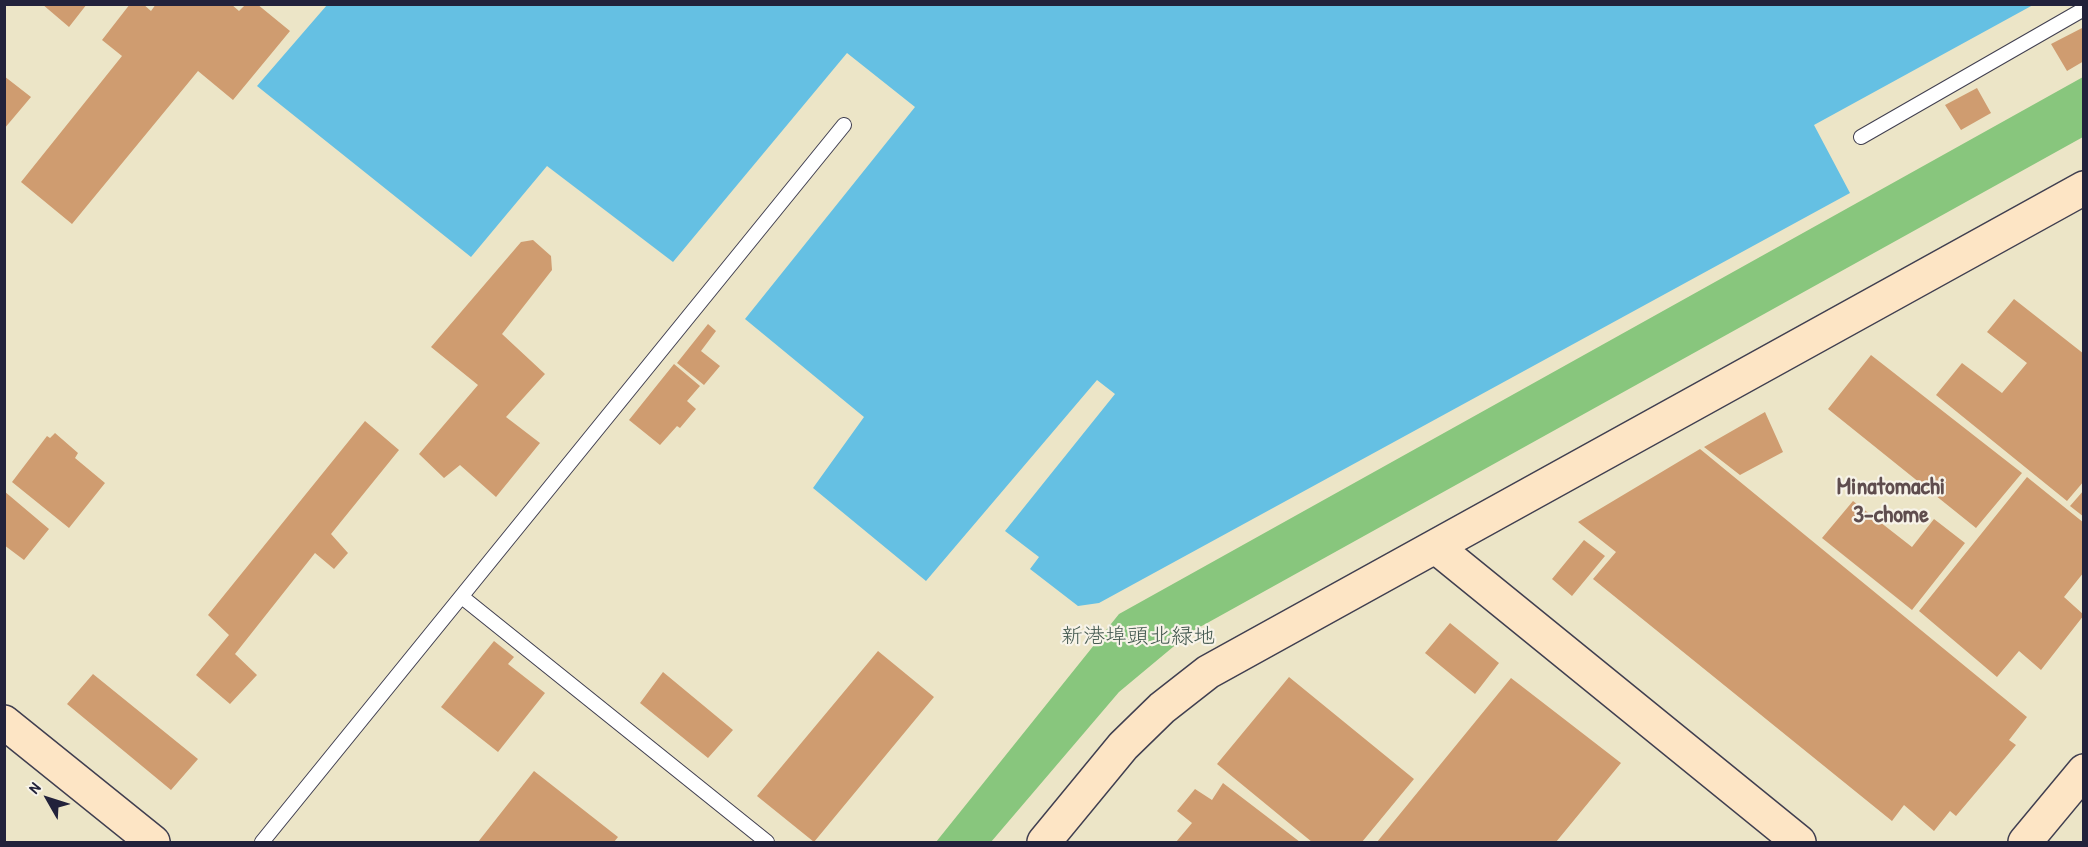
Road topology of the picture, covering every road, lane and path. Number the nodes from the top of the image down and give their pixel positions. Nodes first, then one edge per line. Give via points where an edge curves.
1 (2084, 9) edge
2 (844, 125) dead end
3 (1862, 137) dead end
4 (2084, 188) edge
5 (1436, 547) junction
6 (462, 597) junction
7 (4, 722) edge
8 (2084, 771) edge
9 (153, 843) edge
10 (262, 843) edge
11 (766, 843) edge
12 (1044, 843) edge
13 (1799, 843) edge
14 (2025, 843) edge

1 - 3 lane
2 - 6 lane
4 - 5 street
5 - 12 street via 1208,672 1162,708 1123,746
5 - 13 street
6 - 10 lane
6 - 11 lane
7 - 9 street
8 - 14 street

